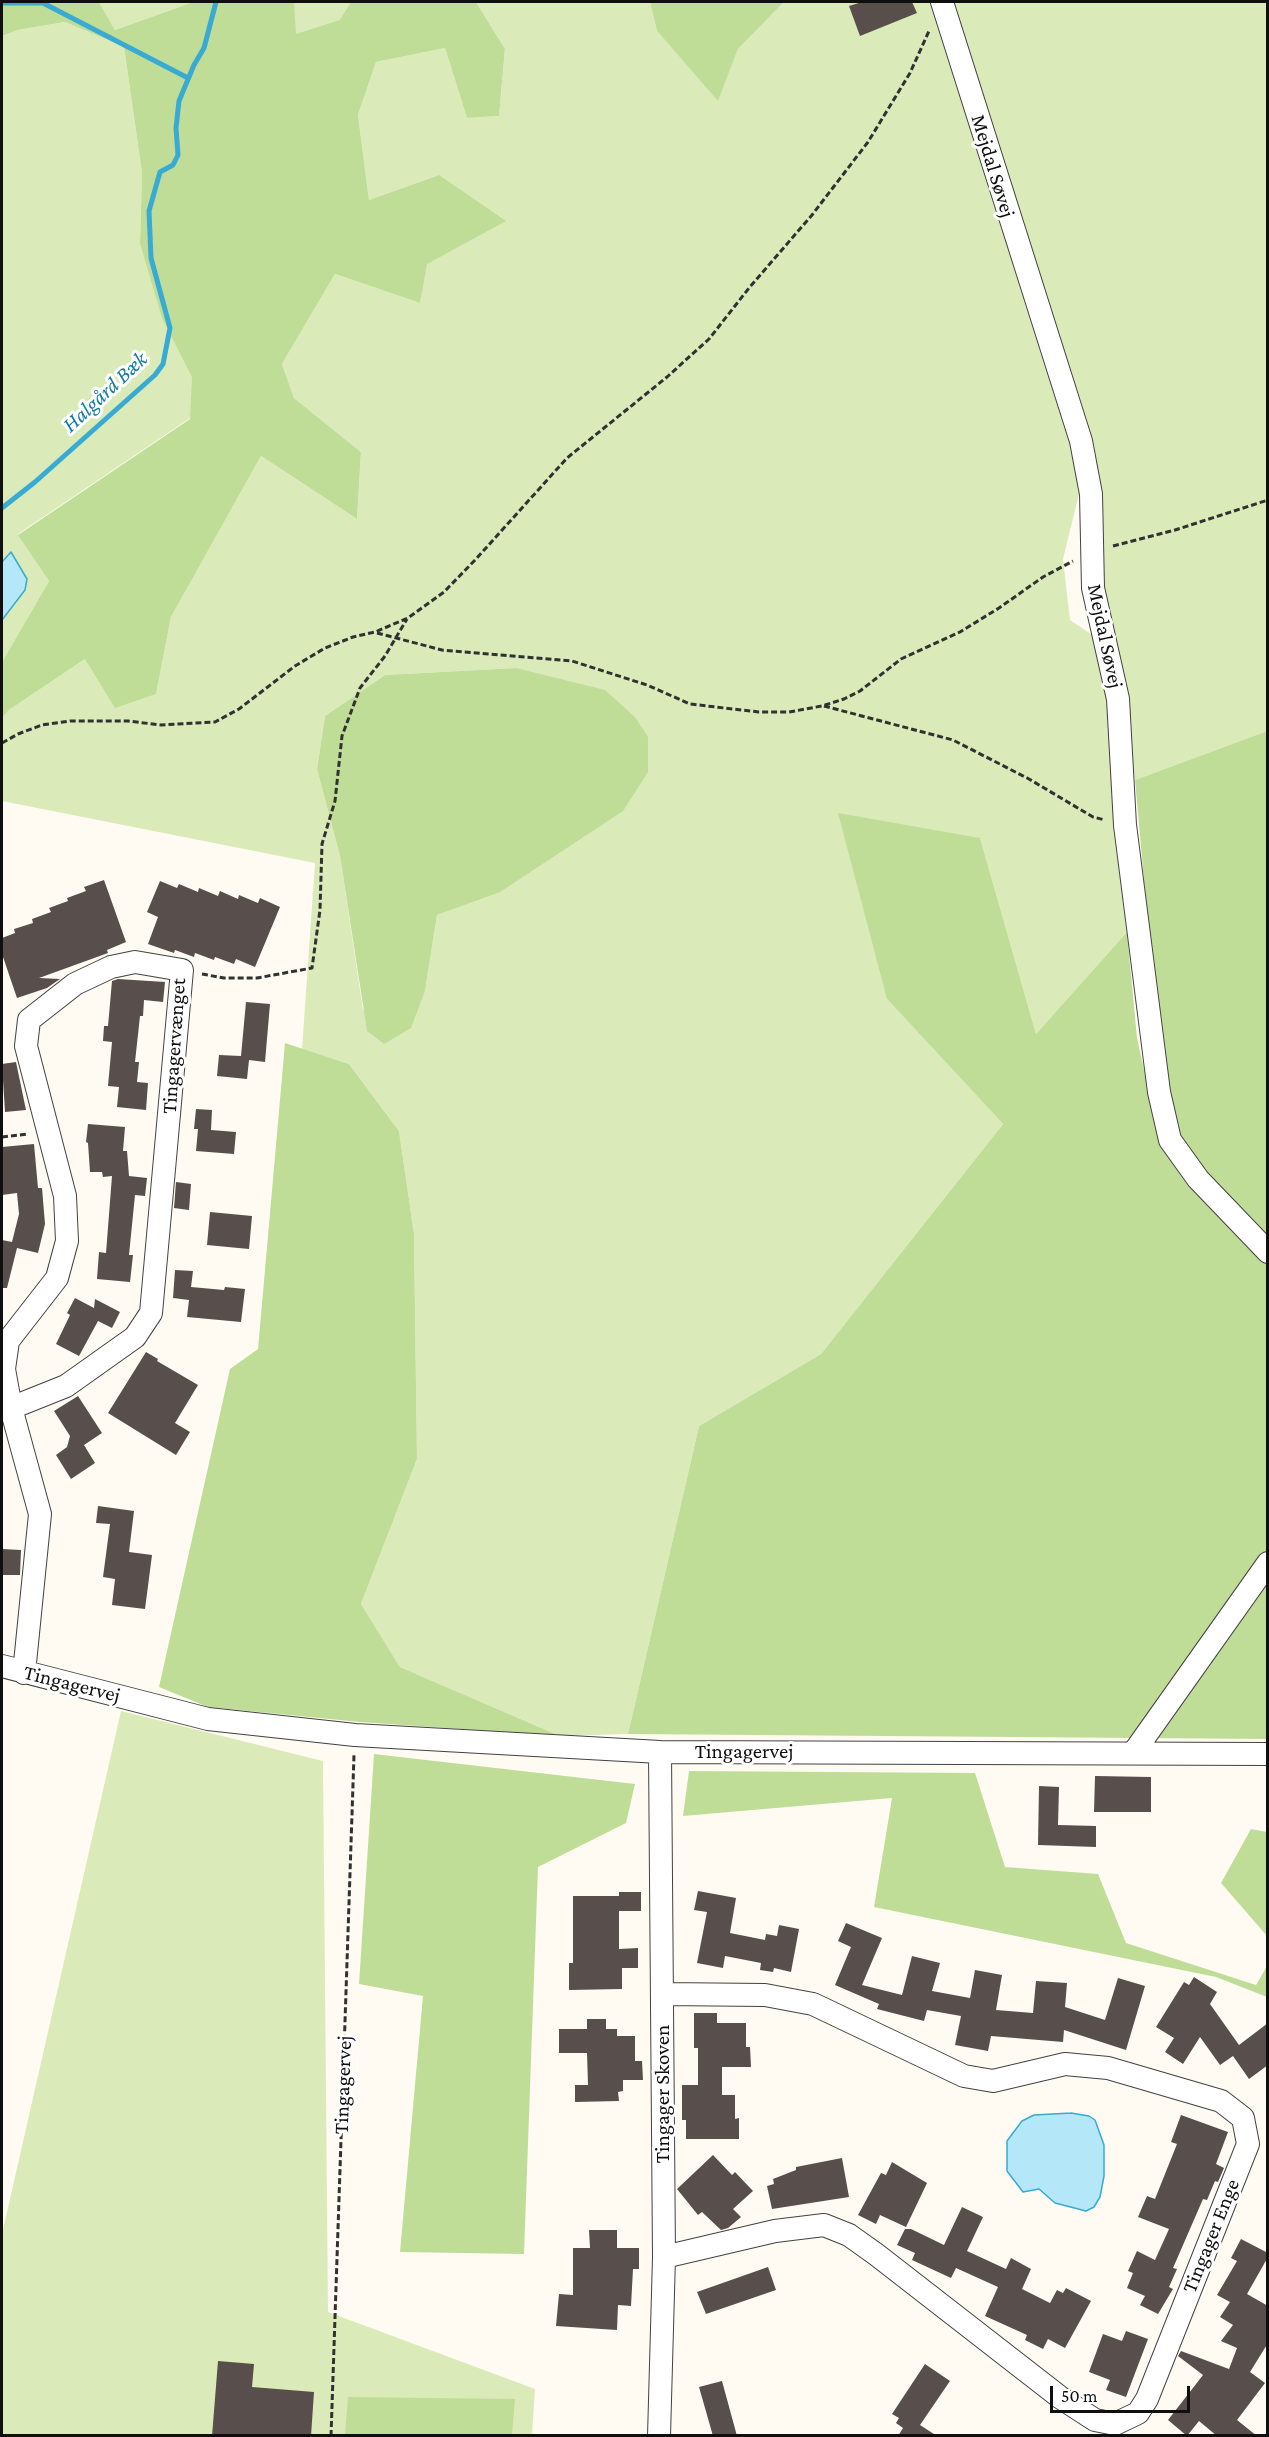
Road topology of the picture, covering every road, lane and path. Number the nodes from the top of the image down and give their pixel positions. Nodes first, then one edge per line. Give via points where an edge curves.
1 (942, 2) edge
2 (932, 22) dead end
3 (1268, 500) edge
4 (1091, 551) junction
5 (408, 618) junction
6 (375, 632) junction
7 (395, 639) junction
8 (822, 706) junction
9 (2, 743) edge
10 (1125, 825) junction
11 (182, 970) junction
12 (48, 1132) junction
13 (2, 1137) edge
14 (1268, 1252) edge
15 (11, 1408) junction
16 (1268, 1563) edge
17 (2, 1666) edge
18 (24, 1673) junction
19 (355, 1735) junction
20 (660, 1752) junction
21 (1134, 1752) junction
22 (1268, 1754) edge
23 (663, 1994) junction
24 (664, 2257) junction
25 (331, 2436) edge
26 (659, 2436) edge

1 - 4 street, Mejdal Søvej via 1081,441 1091,494
2 - 5 path via 910,73 868,142 709,339 567,458 476,560 444,592
3 - 4 path via 1175,530
4 - 8 path via 1043,576 960,632 901,659 860,692
4 - 10 street, Mejdal Søvej via 1092,588 1118,699
5 - 6 path
5 - 7 path
6 - 7 path
6 - 9 path via 325,648 215,722 69,721 42,725
7 - 8 path via 442,650 572,661 647,685 690,704 772,713
7 - 11 path via 360,688 342,736 335,801 322,844 320,910 312,968 257,978 224,978
8 - 10 path via 953,740 1093,817
10 - 14 street, Mejdal Søvej via 1159,1092 1170,1140 1198,1179
11 - 12 street, Tingagervænget via 135,962 111,968 75,984 29,1020 26,1046
11 - 15 street, Tingagervænget via 151,1313 135,1337 66,1386
12 - 13 path
12 - 15 street, Tingagervænget via 65,1196 68,1240 57,1278 8,1341 4,1369
15 - 18 street, Tingagervænget via 40,1514
16 - 21 street
17 - 18 street, Tingagervej
18 - 19 street, Tingagervej via 208,1719
19 - 20 street, Tingagervej
19 - 25 path, Tingagervej
20 - 21 street, Tingagervej
20 - 23 street, Tingager Skoven
21 - 22 street, Tingagervej
23 - 24 street, Tingager Skoven
23 - 24 street, Tingager Enge via 765,1995 813,2004 964,2076 993,2081 1065,2064 1107,2068 1221,2101 1243,2118 1248,2144 1147,2399 1138,2413 1115,2424 1095,2420 1061,2398 877,2255 849,2235 824,2225 775,2231
24 - 26 street, Tingager Skoven

